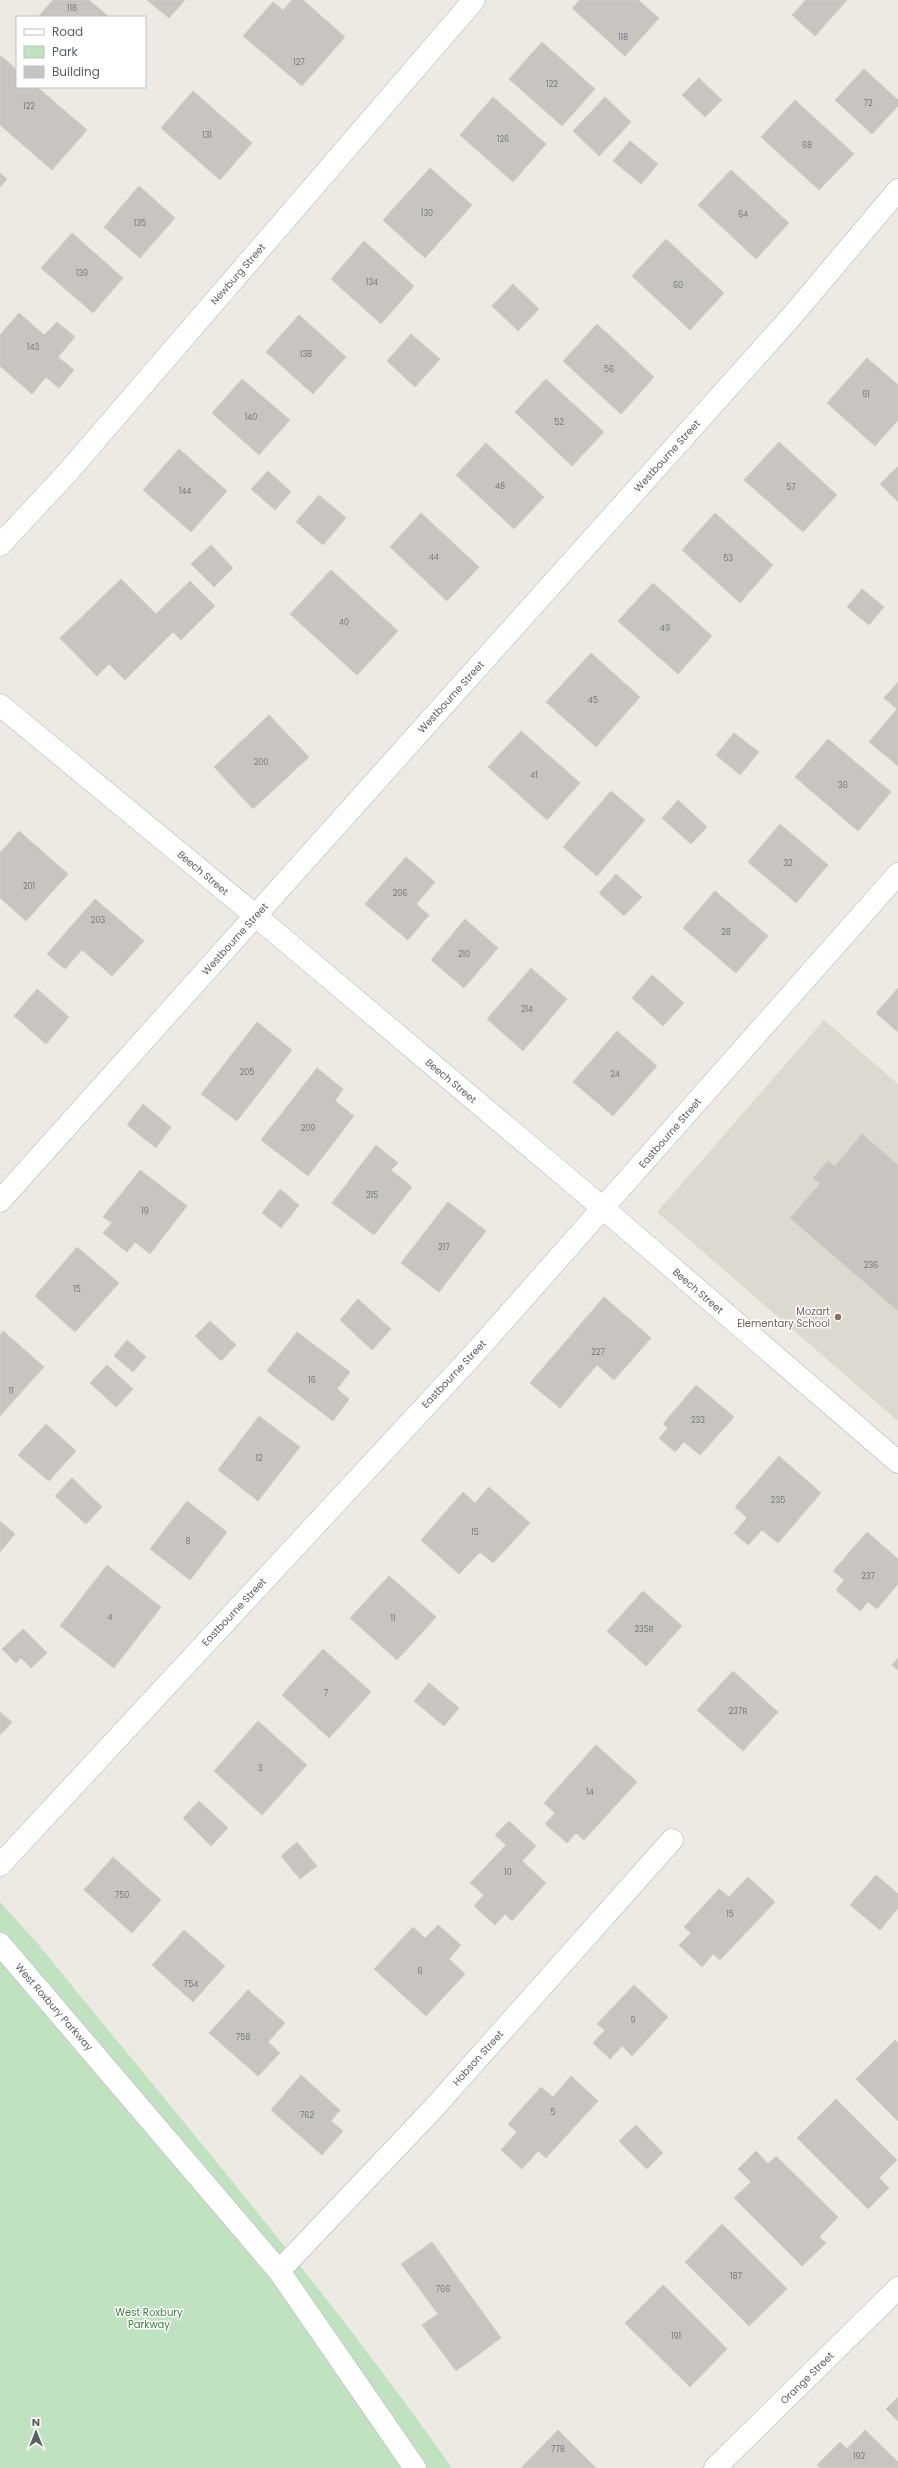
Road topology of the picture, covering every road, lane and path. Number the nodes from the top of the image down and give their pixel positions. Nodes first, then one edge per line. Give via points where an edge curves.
1 (474, 0) edge
2 (898, 190) edge
3 (0, 545) edge
4 (0, 705) edge
5 (898, 874) edge
6 (256, 916) junction
7 (0, 1201) edge
8 (604, 1209) junction
9 (898, 1462) edge
10 (672, 1840) dead end
11 (0, 1865) edge
12 (0, 1944) edge
13 (279, 2271) junction
14 (898, 2288) edge
15 (415, 2468) edge
16 (714, 2468) edge

1 - 3 street, Newburg Street via 68,472
2 - 6 street, Westbourne Street via 792,316
4 - 6 street, Beech Street
5 - 8 street, Eastbourne Street
6 - 7 street, Westbourne Street
6 - 8 street, Beech Street
8 - 9 street, Beech Street
8 - 11 street, Eastbourne Street via 466,1362
10 - 13 street, Hobson Street via 432,2110
12 - 13 street, West Roxbury Parkway
13 - 15 street, West Roxbury Parkway
14 - 16 street, Orange Street

